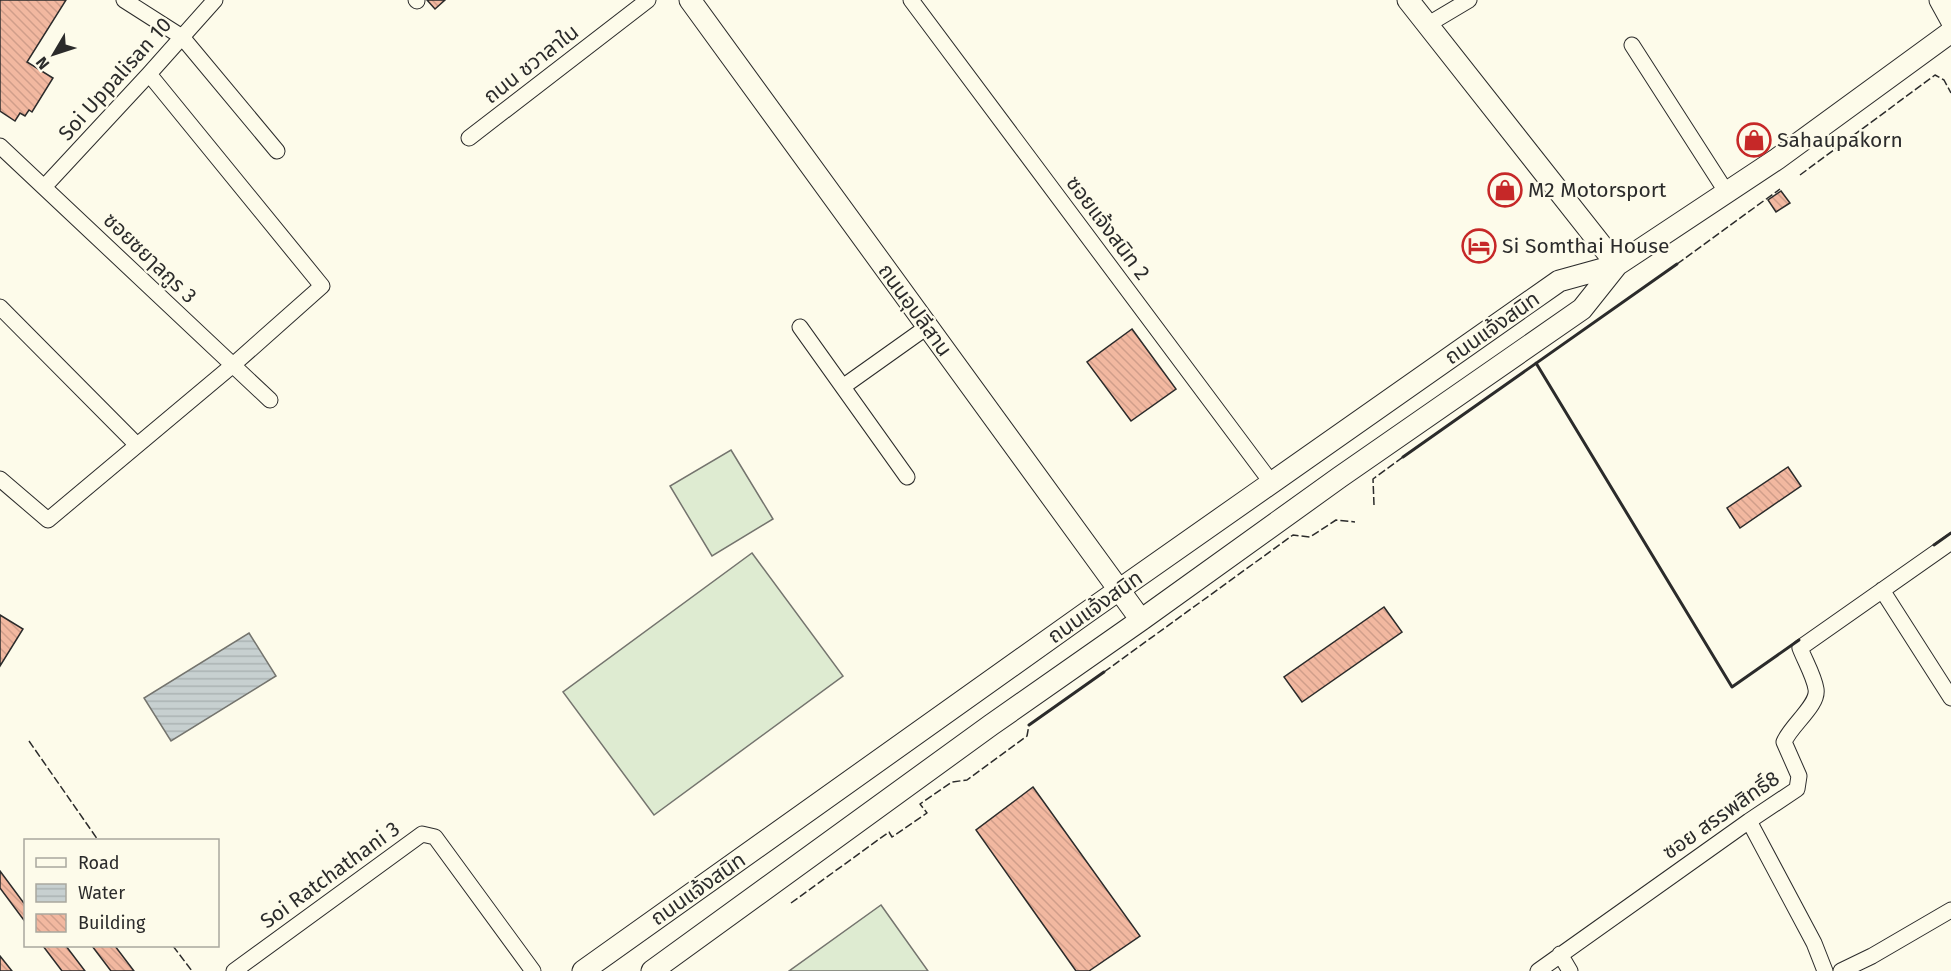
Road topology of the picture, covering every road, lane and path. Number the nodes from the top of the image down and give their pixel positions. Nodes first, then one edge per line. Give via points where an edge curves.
1 (124, 0) edge
2 (215, 0) edge
3 (648, 0) edge
4 (690, 0) edge
5 (911, 0) edge
6 (1408, 0) edge
7 (1468, 0) edge
8 (1940, 0) edge
9 (1951, 20) edge
10 (1427, 25) junction
11 (1951, 32) edge
12 (182, 37) junction
13 (1632, 45) dead end
14 (149, 74) junction
15 (469, 138) dead end
16 (0, 146) edge
17 (277, 151) dead end
18 (45, 186) junction
19 (1727, 193) junction
20 (1617, 266) junction
21 (0, 307) edge
22 (800, 327) dead end
23 (927, 327) junction
24 (233, 365) junction
25 (843, 386) junction
26 (270, 400) dead end
27 (137, 445) junction
28 (907, 477) dead end
29 (0, 479) edge
30 (1271, 482) junction
31 (1951, 542) edge
32 (1119, 590) junction
33 (1882, 590) junction
34 (1142, 620) junction
35 (1951, 698) edge
36 (1749, 821) junction
37 (1951, 910) edge
38 (1560, 954) junction
39 (234, 971) edge
40 (533, 971) edge
41 (583, 971) edge
42 (652, 971) edge
43 (1538, 971) edge
44 (1570, 971) edge
45 (1825, 971) edge
46 (1841, 971) edge

1 - 12 street
2 - 12 street, Soi Uppalisan 10
3 - 15 street, ถนน ชวาลาใน
4 - 23 main road, ถนนอุปลีสาน
5 - 30 street, ซอยแจ้งสนิท 2
6 - 10 main road
7 - 10 street
8 - 9 main road
10 - 20 main road
11 - 19 main road, ถนนแจ้งสนิท
12 - 14 street, Soi Uppalisan 10
12 - 17 street
13 - 19 street
14 - 18 street, Soi Uppalisan 10
14 - 24 street via 322,286
16 - 18 street, ซอยซยๅลกูร 3
18 - 24 street, ซอยซยๅลกูร 3
19 - 20 main road, ถนนแจ้งสนิท
20 - 30 main road, ถนนแจ้งสนิท via 1559,281
20 - 34 main road, ถนนแจ้งสนิท via 1581,309
21 - 27 street
22 - 25 street
23 - 25 street
23 - 32 main road, ถนนอุปลีสาน
24 - 26 street, ซอยซยๅลกูร 3
24 - 27 street
25 - 28 street
27 - 29 street via 48,520
30 - 32 main road, ถนนแจ้งสนิท
31 - 33 street, ซอย สรรพสิทธิ์8
32 - 34 main road, ถนนอุปลีสาน
32 - 41 main road, ถนนแจ้งสนิท
33 - 35 street
33 - 36 street, ซอย สรรพสิทธิ์8 via 1800,648 1817,691 1812,706 1788,731 1784,742 1799,776 1797,789
34 - 42 main road, ถนนแจ้งสนิท
36 - 38 street, ซอย สรรพสิทธิ์8
36 - 45 street
37 - 46 street
38 - 43 street, ซอย สรรพสิทธิ์8
38 - 44 street
39 - 40 street, Soi Ratchathani 3 via 422,834 435,837

